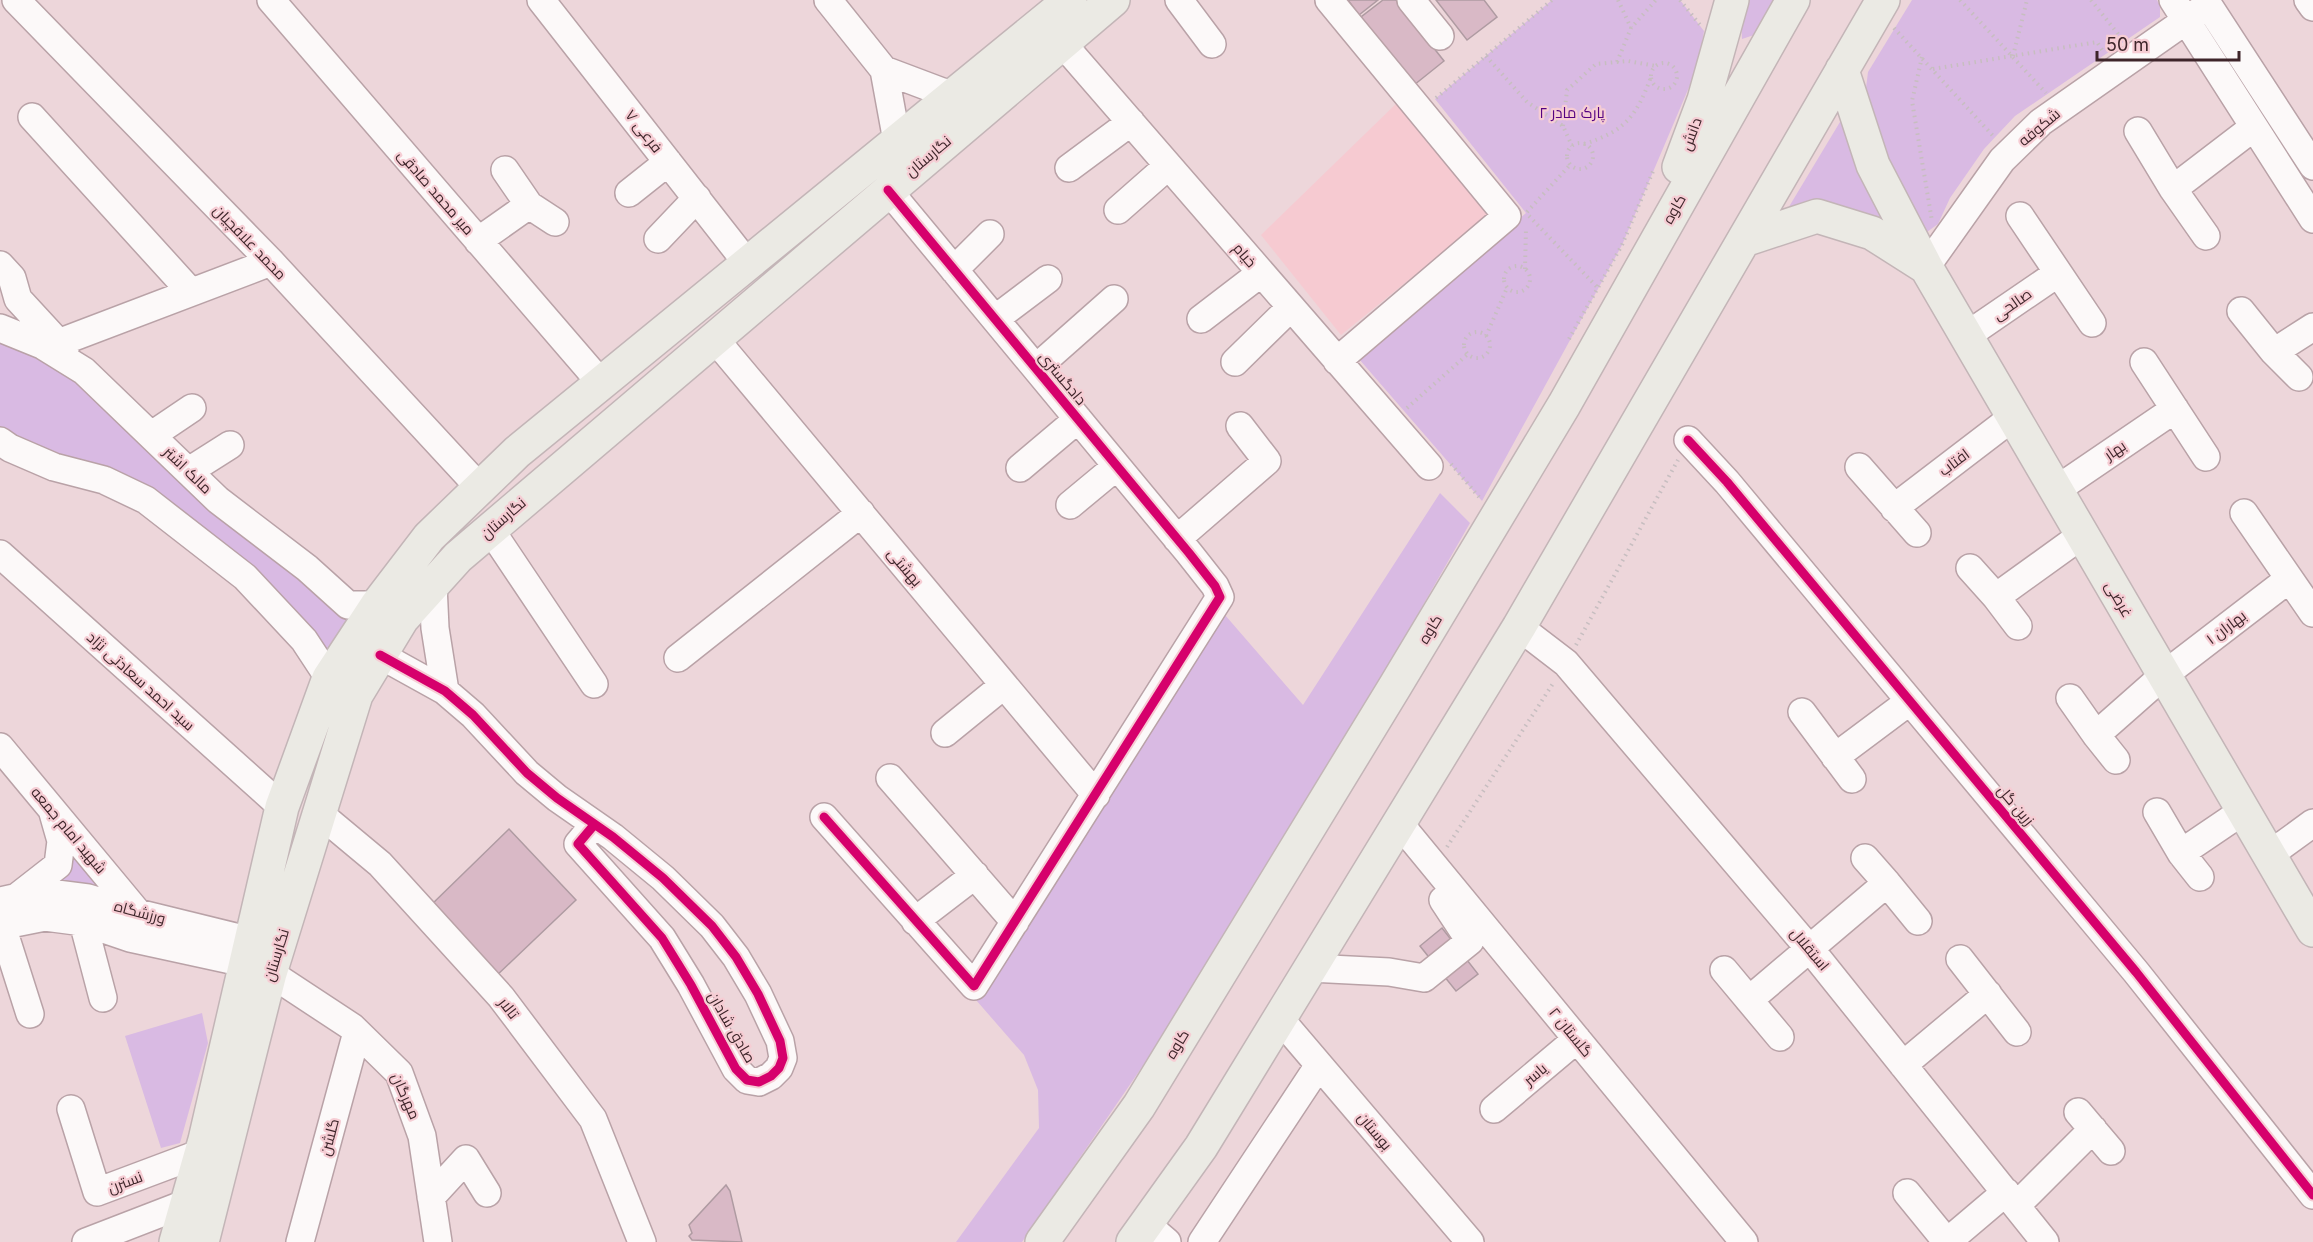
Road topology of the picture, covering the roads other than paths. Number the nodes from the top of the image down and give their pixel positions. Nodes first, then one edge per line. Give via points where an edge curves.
1 (16, 0) edge
2 (271, 0) edge
3 (541, 0) edge
4 (828, 0) edge
5 (1070, 0) edge
6 (1113, 0) edge
7 (1179, 0) edge
8 (1329, 0) edge
9 (1411, 0) edge
10 (1732, 0) edge
11 (1793, 0) edge
12 (2308, 0) edge
13 (2207, 2) edge
14 (1880, 5) edge
15 (2313, 7) edge
16 (2179, 10) edge
17 (1440, 36) dead end
18 (1062, 43) junction
19 (1212, 44) dead end
20 (884, 70) junction
21 (1842, 70) junction
22 (953, 96) junction
23 (32, 117) dead end
24 (1131, 122) junction
25 (2254, 127) junction
26 (2138, 131) dead end
27 (897, 141) junction
28 (668, 162) junction
29 (1168, 166) junction
30 (2313, 166) edge
31 (1069, 168) dead end
32 (505, 170) dead end
33 (2173, 189) junction
34 (888, 190) junction
35 (629, 193) dead end
36 (697, 198) junction
37 (529, 205) junction
38 (1118, 210) dead end
39 (2020, 216) dead end
40 (2313, 219) edge
41 (555, 222) dead end
42 (990, 234) dead end
43 (2206, 236) dead end
44 (658, 239) dead end
45 (1744, 240) junction
46 (478, 241) junction
47 (1931, 259) junction
48 (271, 262) junction
49 (747, 263) junction
50 (0, 265) edge
51 (1642, 266) junction
52 (954, 270) junction
53 (1261, 273) junction
54 (2058, 273) junction
55 (1048, 279) dead end
56 (191, 292) junction
57 (9, 296) edge
58 (1114, 299) dead end
59 (1291, 308) junction
60 (2241, 311) dead end
61 (994, 319) junction
62 (1201, 319) dead end
63 (2092, 323) dead end
64 (2313, 327) edge
65 (0, 328) edge
66 (1966, 336) junction
67 (714, 338) junction
68 (58, 343) junction
69 (2274, 351) junction
70 (1337, 361) junction
71 (1235, 362) dead end
72 (2144, 362) dead end
73 (1036, 369) junction
74 (84, 371) junction
75 (2299, 377) dead end
76 (601, 383) junction
77 (192, 408) dead end
78 (2175, 409) junction
79 (2013, 417) junction
80 (1078, 419) junction
81 (1240, 426) dead end
82 (539, 434) junction
83 (152, 435) junction
84 (0, 441) edge
85 (1689, 441) road end
86 (230, 445) dead end
87 (2206, 457) dead end
88 (1117, 466) junction
89 (1429, 466) dead end
90 (563, 467) junction
91 (1859, 467) dead end
92 (1020, 468) dead end
93 (189, 471) junction
94 (480, 488) junction
95 (2056, 490) junction
96 (1070, 505) dead end
97 (1894, 508) junction
98 (861, 513) junction
99 (2244, 513) dead end
100 (490, 529) junction
101 (1917, 533) dead end
102 (2082, 535) junction
103 (1178, 539) junction
104 (0, 554) edge
105 (1970, 568) dead end
106 (2289, 579) junction
107 (433, 585) junction
108 (1996, 597) junction
109 (377, 605) junction
110 (2313, 613) edge
111 (2018, 626) dead end
112 (1519, 627) junction
113 (380, 655) junction
114 (678, 658) dead end
115 (2163, 675) junction
116 (329, 678) junction
117 (594, 684) dead end
118 (1004, 685) junction
119 (445, 691) junction
120 (2070, 698) dead end
121 (1910, 701) junction
122 (1802, 712) dead end
123 (945, 733) dead end
124 (2096, 735) junction
125 (0, 747) edge
126 (1835, 757) junction
127 (2116, 760) dead end
128 (890, 778) dead end
129 (1852, 779) dead end
130 (1096, 795) junction
131 (282, 807) junction
132 (51, 809) junction
133 (2243, 811) junction
134 (2157, 812) dead end
135 (320, 813) junction
136 (824, 817) dead end
137 (1399, 822) junction
138 (594, 825) junction
139 (2312, 825) edge
140 (2181, 853) junction
141 (2269, 855) junction
142 (1865, 858) dead end
143 (1435, 866) junction
144 (975, 875) junction
145 (2200, 877) dead end
146 (1887, 883) junction
147 (4, 913) edge
148 (138, 913) junction
149 (915, 921) junction
150 (1918, 921) dead end
151 (83, 922) junction
152 (1015, 922) junction
153 (2313, 930) edge
154 (1809, 949) junction
155 (261, 956) junction
156 (1960, 959) dead end
157 (1310, 968) junction
158 (1724, 970) dead end
159 (1988, 994) junction
160 (103, 998) dead end
161 (1749, 1000) junction
162 (30, 1014) dead end
163 (1280, 1019) junction
164 (357, 1032) junction
165 (2017, 1032) dead end
166 (1780, 1037) dead end
167 (1577, 1039) junction
168 (1319, 1065) junction
169 (1904, 1065) junction
170 (71, 1109) dead end
171 (1494, 1109) dead end
172 (2111, 1151) dead end
173 (201, 1154) junction
174 (487, 1192) dead end
175 (1907, 1193) dead end
176 (2313, 1195) edge
177 (431, 1197) junction
178 (2011, 1199) junction
179 (187, 1203) junction
180 (1149, 1236) edge
181 (86, 1242) edge
182 (176, 1242) edge
183 (201, 1242) edge
184 (300, 1242) edge
185 (438, 1242) edge
186 (642, 1242) edge
187 (1041, 1242) edge
188 (1203, 1242) edge
189 (1470, 1242) edge
190 (1744, 1242) edge
191 (1947, 1242) edge
192 (2045, 1242) edge

1 - 48 street, محمد علافچیان
2 - 46 street, میر محمد صادقی
3 - 28 street, فرعی ۷
4 - 20 street
5 - 22 main road, نگارستان
6 - 18 main road, نگارستان
7 - 19 street
8 - 70 street via 1507,216
9 - 17 street
10 - 51 main road, دانش via 1704,100
11 - 51 main road, کاوه
12 - 15 street
13 - 16 street, شکوفه
13 - 30 street
14 - 21 main road
16 - 25 street
16 - 47 street, شکوفه via 2125,63 2041,122 2002,160
18 - 24 street, خیام
18 - 34 main road, نگارستان
20 - 22 street
20 - 27 street
21 - 45 main road
21 - 47 main road, غرضی via 1873,165
22 - 27 main road, نگارستان
23 - 56 street
24 - 29 street, خیام
24 - 31 street
25 - 33 street
25 - 40 street
26 - 33 street
27 - 49 main road, نگارستان
28 - 35 street
28 - 36 street, فرعی ۷
29 - 38 street
29 - 53 street, خیام
32 - 37 street
33 - 43 street
34 - 52 street, دادگستری
34 - 67 main road, نگارستان
36 - 44 street
36 - 49 street, فرعی ۷
37 - 41 street
37 - 46 street
39 - 54 street
42 - 52 street
45 - 47 main road via 1817,216 1872,233
45 - 112 main road
46 - 76 street, میر محمد صادقی
47 - 66 main road, غرضی
48 - 56 street
48 - 94 street, محمد علافچیان
49 - 76 main road, نگارستان
50 - 57 street via 12,278
51 - 187 main road, کاوه via 1609,295 1564,405 1443,607 1139,1106
52 - 61 street, دادگستری
53 - 59 street, خیام
53 - 62 street
54 - 63 street
54 - 66 street, صالحی
55 - 61 street
56 - 68 street
57 - 68 street
58 - 73 street
59 - 70 street, خیام
59 - 71 street
60 - 69 street
61 - 73 street, دادگستری
64 - 69 street
65 - 74 street, مالک اشتر via 42,345
66 - 79 main road, غرضی
67 - 90 main road, نگارستان
67 - 98 street, بهشتی
68 - 74 street
69 - 75 street
70 - 89 street, خیام
72 - 78 street
73 - 80 street, دادگستری
74 - 83 street, مالک اشتر
76 - 82 main road, نگارستان
77 - 83 street
78 - 87 street
78 - 95 street, بهار
79 - 95 main road, غرضی
79 - 97 street, افتاب
80 - 88 street, دادگستری
80 - 92 street
81 - 103 street via 1267,461
82 - 90 main road
82 - 94 main road, نگارستان
83 - 93 street, مالک اشتر
84 - 116 street via 54,467 104,480 146,500 245,577 304,640
85 - 121 street, زرین گل
86 - 93 street
88 - 96 street
88 - 103 street, دادگستری
90 - 100 main road, نگارستان
91 - 97 street
93 - 109 street, مالک اشتر via 218,500 307,568 348,605
94 - 109 main road, نگارستان via 429,537
95 - 102 main road, غرضی
97 - 101 street
98 - 114 street
98 - 118 street, بهشتی
99 - 106 street
100 - 107 main road, نگارستان
100 - 117 street
102 - 108 street
102 - 115 main road, غرضی
103 - 130 street, دادگستری via 1220,597
104 - 131 street, سید احمد سعادتی نژاد
105 - 108 street
106 - 110 street
106 - 115 street, بهاران ۱
107 - 113 main road, نگارستان via 402,619
107 - 119 street
108 - 111 street
109 - 116 main road, نگارستان
112 - 137 main road
112 - 154 street, استقلال via 1566,663
113 - 119 street, صادق شادان
113 - 135 main road, نگارستان via 356,694
115 - 124 street, بهاران ۱
115 - 133 main road, غرضی
116 - 131 main road, نگارستان
118 - 123 street
118 - 130 street, بهشتی
119 - 138 street, صادق شادان via 527,773
120 - 124 street
121 - 126 street
121 - 176 street, زرین گل via 2136,972
122 - 126 street
124 - 127 street
125 - 132 street, شهید امام جمعه
126 - 129 street
128 - 144 street
130 - 152 street
131 - 155 main road, نگارستان
132 - 147 street via 61,841 58,865
132 - 148 street, شهید امام جمعه
133 - 140 street
133 - 141 main road, غرضی
134 - 140 street
135 - 155 main road, نگارستان
135 - 186 street, تالار via 380,864 501,997 593,1119
136 - 149 street
137 - 143 street, گلستان ۲
137 - 157 main road
138 - 138 street, صادق شادان via 663,878 712,926 736,957 780,1041 783,1058 771,1076 759,1082 747,1080 736,1069 662,938 578,844
139 - 141 street
140 - 145 street
141 - 153 main road, غرضی
142 - 146 street
143 - 157 street via 1429,879 1470,941 1424,978
143 - 167 street, گلستان ۲
144 - 149 street
144 - 152 street
146 - 150 street
146 - 154 street
147 - 148 street, ورزشگاه via 41,892 88,898
147 - 151 street, ورزشگاه
147 - 162 street
148 - 155 street, ورزشگاه
149 - 152 street via 974,986
151 - 155 street, ورزشگاه via 130,938
151 - 160 street
154 - 161 street
154 - 169 street, استقلال
155 - 164 street, مهرگان
155 - 173 main road, نگارستان
155 - 183 main road, نگارستان
156 - 159 street
157 - 163 main road
158 - 161 street
159 - 165 street
159 - 169 street
161 - 166 street
163 - 168 street, بوستان
163 - 180 main road
164 - 177 street, مهرگان via 399,1073 423,1136
164 - 184 street, گلشن
167 - 171 street, یاسر
167 - 190 street, گلستان ۲
168 - 188 street
168 - 189 street, بوستان
169 - 178 street, استقلال
170 - 173 street, نسترن via 97,1192
172 - 178 street via 2086,1120
173 - 179 main road, نگارستان
174 - 177 street via 466,1159
175 - 191 street
177 - 185 street, مهرگان
178 - 191 street
178 - 192 street, استقلال
179 - 181 street
179 - 182 main road, نگارستان

